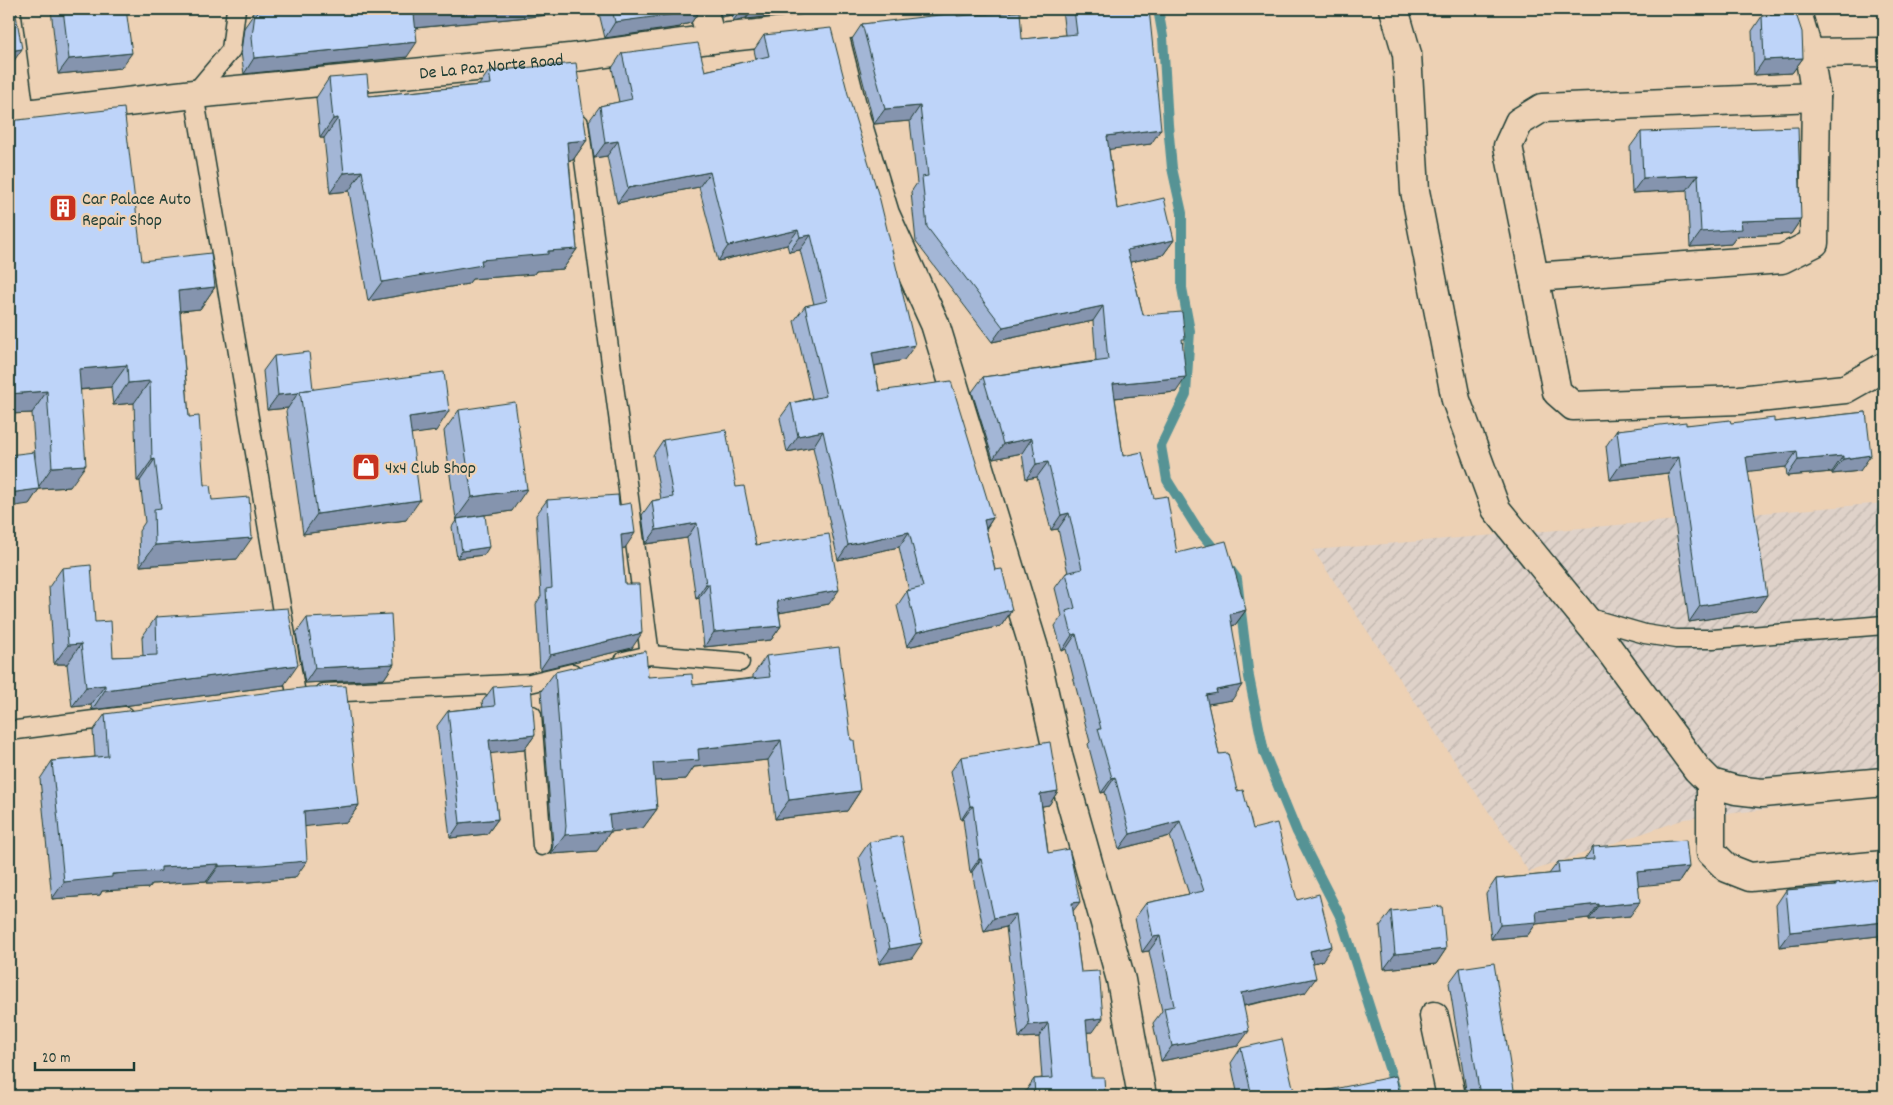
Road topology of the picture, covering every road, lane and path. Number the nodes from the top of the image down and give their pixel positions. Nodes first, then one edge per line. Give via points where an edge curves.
1 (11, 9) edge
2 (236, 9) edge
3 (703, 9) edge
4 (973, 9) edge
5 (1394, 9) edge
6 (1796, 9) edge
7 (832, 26) junction
8 (711, 40) junction
9 (1884, 52) edge
10 (1809, 53) junction
11 (194, 94) junction
12 (1816, 97) junction
13 (577, 108) edge
14 (17, 115) edge
15 (1534, 277) junction
16 (1884, 367) edge
17 (1584, 617) junction
18 (1884, 625) edge
19 (650, 655) junction
20 (740, 662) dead end
21 (603, 666) edge
22 (585, 670) edge
23 (530, 683) junction
24 (296, 694) junction
25 (276, 696) edge
26 (138, 714) edge
27 (9, 731) edge
28 (1884, 782) edge
29 (1711, 783) junction
30 (542, 846) dead end
31 (1884, 865) edge
32 (1434, 1016) dead end
33 (1142, 1096) edge
34 (1451, 1096) edge

1 - 14 lane
2 - 11 lane via 231,50
3 - 8 street
4 - 7 street, De La Paz Norte Road
5 - 17 street via 1407,54 1415,191 1456,400 1496,509
6 - 10 street
7 - 8 street, De La Paz Norte Road
7 - 33 street via 885,214 935,324 1034,648 1059,759 1121,980
8 - 11 street, De La Paz Norte Road via 572,68
9 - 10 street
10 - 12 street
11 - 14 street, De La Paz Norte Road
11 - 24 lane
12 - 15 street via 1814,243 1782,259
12 - 15 street via 1542,108 1519,122 1508,146
13 - 19 lane
15 - 16 street via 1557,392 1573,406 1740,400 1845,389
17 - 18 lane via 1676,639
17 - 29 street
19 - 20 lane
19 - 21 lane
22 - 23 lane
23 - 24 lane
23 - 30 lane
24 - 25 lane
26 - 27 lane
28 - 29 street via 1762,793
29 - 31 street via 1711,852 1726,868 1750,877
32 - 34 street

